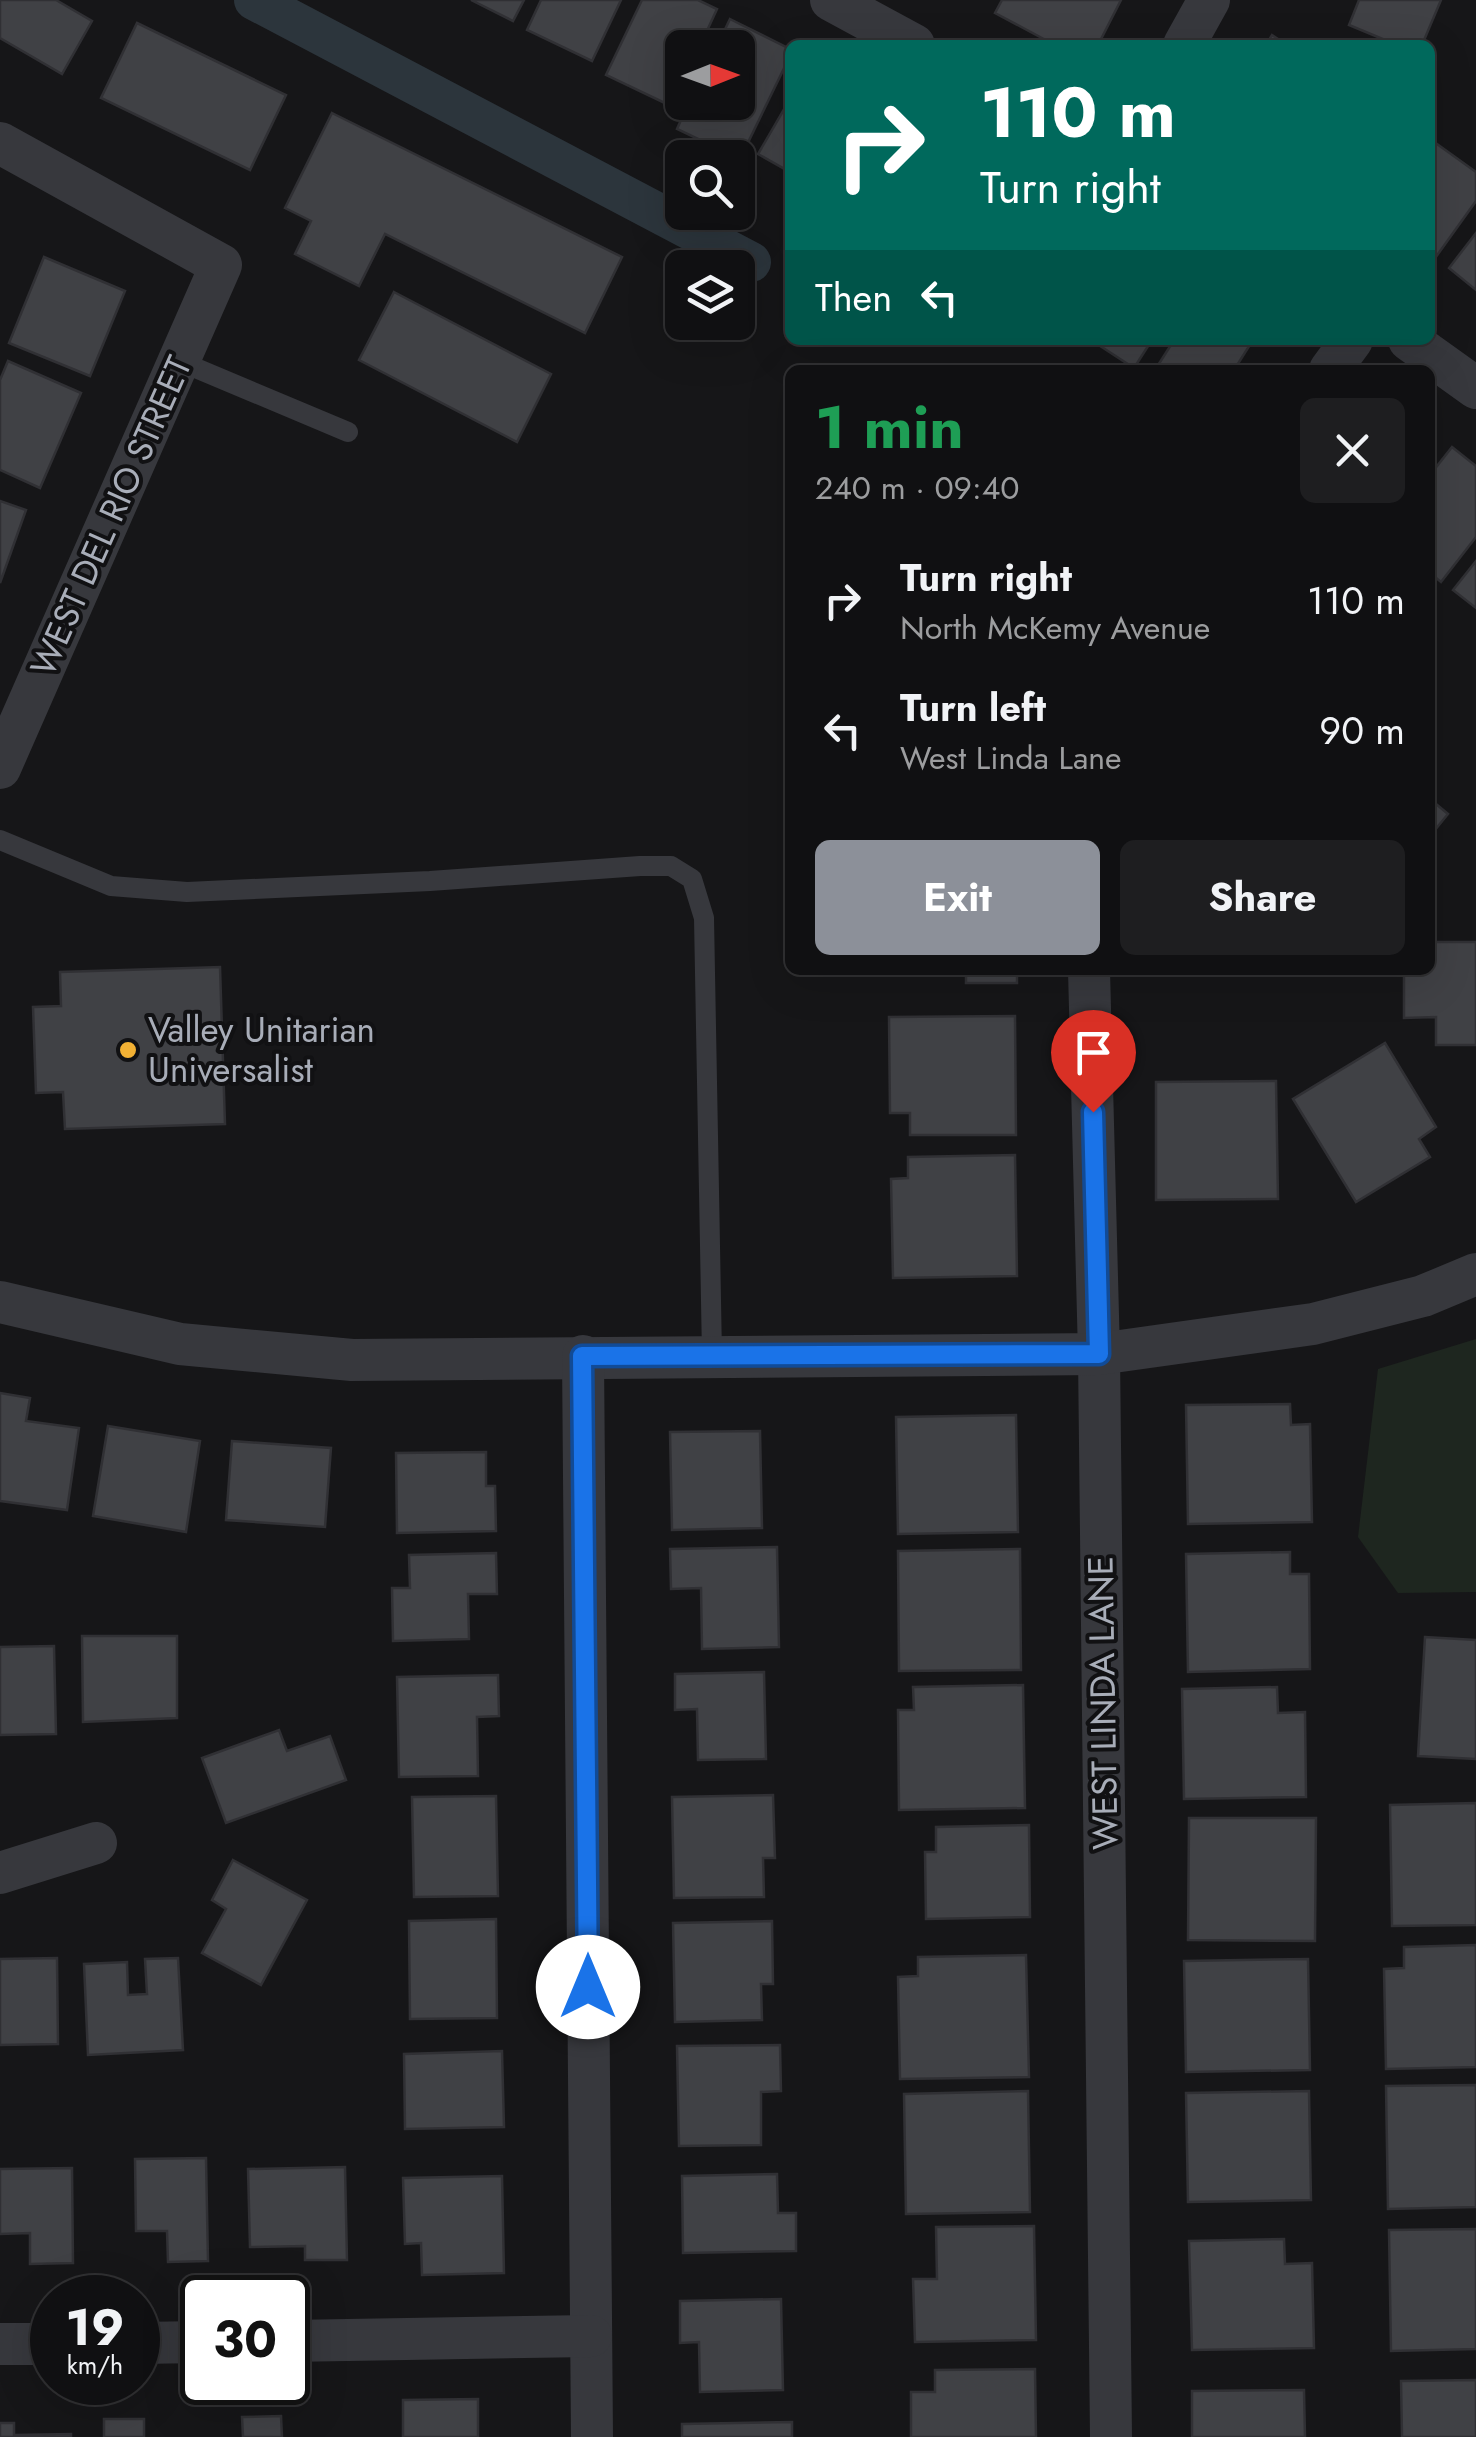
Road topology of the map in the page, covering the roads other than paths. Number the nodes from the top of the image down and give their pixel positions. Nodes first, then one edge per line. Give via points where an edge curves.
1 (831, 0) edge
2 (1209, 0) edge
3 (905, 40) edge
4 (1187, 40) edge
5 (0, 143) edge
6 (1417, 345) edge
7 (179, 362) junction
8 (1476, 388) edge
9 (348, 432) dead end
10 (0, 768) edge
11 (0, 840) edge
12 (1089, 975) edge
13 (1476, 1274) edge
14 (0, 1302) edge
15 (1099, 1354) junction
16 (712, 1355) junction
17 (582, 1356) junction
18 (96, 1843) dead end
19 (0, 1873) edge
20 (591, 2336) junction
21 (310, 2341) edge
22 (0, 2344) edge
23 (30, 2344) edge
24 (592, 2437) edge
25 (1110, 2437) edge

1 - 3 street
2 - 4 street
5 - 7 street, WEST DEL RIO STREET via 221,265
6 - 8 street
7 - 9 lane
7 - 10 street, WEST DEL RIO STREET
11 - 16 lane via 110,886 187,892 640,866 671,866 692,879 704,918
12 - 15 street, WEST LINDA LANE
13 - 15 street via 1422,1296 1313,1324
14 - 17 street via 218,1348 352,1360
15 - 16 street
15 - 25 street, WEST LINDA LANE
16 - 17 street
17 - 20 street
18 - 19 street
20 - 21 street
20 - 24 street
22 - 23 street

